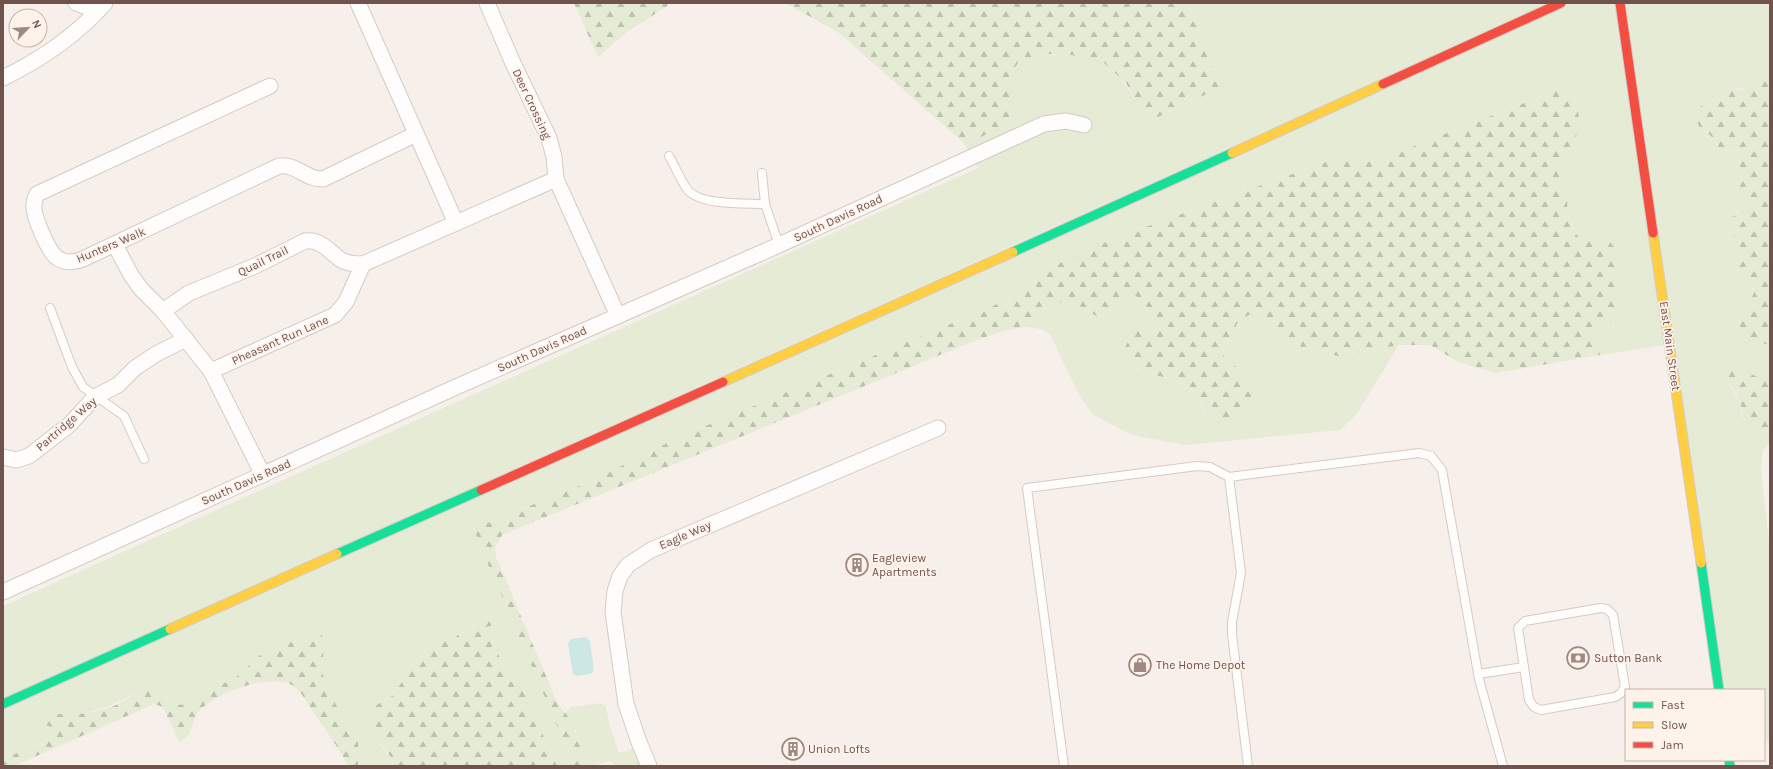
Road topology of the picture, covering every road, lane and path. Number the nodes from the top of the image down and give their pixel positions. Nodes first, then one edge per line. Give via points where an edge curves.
1 (76, 3) edge
2 (488, 3) edge
3 (1561, 3) edge
4 (1620, 3) edge
5 (361, 4) edge
6 (101, 7) edge
7 (3, 78) edge
8 (270, 86) dead end
9 (1084, 125) dead end
10 (416, 134) junction
11 (669, 156) dead end
12 (762, 173) dead end
13 (556, 178) junction
14 (765, 204) junction
15 (456, 222) junction
16 (115, 245) junction
17 (779, 245) junction
18 (363, 264) junction
19 (50, 308) dead end
20 (163, 311) junction
21 (618, 316) junction
22 (186, 339) junction
23 (211, 371) junction
24 (95, 397) junction
25 (938, 428) dead end
26 (3, 458) edge
27 (144, 459) dead end
28 (263, 475) junction
29 (1229, 476) junction
30 (3, 592) edge
31 (1524, 667) junction
32 (1478, 674) junction
33 (1719, 689) edge
34 (3, 704) edge
35 (650, 766) edge
36 (1064, 766) edge
37 (1248, 766) edge
38 (1503, 766) edge

1 - 6 street
2 - 13 street, Deer Crossing via 512,61 549,138
3 - 34 main road via 1082,221
4 - 33 main road, East Main Street
5 - 10 street
6 - 7 street via 61,45
8 - 16 street, Hunters Walk via 37,194 34,207 39,226 55,256 64,261 76,262
9 - 17 street, South Davis Road via 1066,121 1044,124
10 - 15 street
10 - 16 street, Hunters Walk via 323,179 315,178 290,166 280,166
11 - 14 lane via 688,190 694,195 719,202
12 - 14 lane
13 - 15 street
13 - 21 street, Deer Crossing
14 - 17 lane
15 - 18 street
16 - 20 street via 140,289
17 - 21 street, South Davis Road
18 - 20 street, Quail Trail via 352,264 320,244 305,241 250,269 189,293
18 - 23 street, Pheasant Run Lane via 346,302 335,315
19 - 24 lane via 72,367 83,387
20 - 22 street
21 - 28 street, South Davis Road
22 - 23 street
22 - 24 street, Partridge Way via 140,364 118,384
23 - 28 street
24 - 26 street, Partridge Way via 69,425 29,456 16,460
24 - 27 lane via 124,416
25 - 35 street, Eagle Way via 651,550 628,566 617,584 613,612 626,704
28 - 30 street, South Davis Road
29 - 32 lane via 1419,453 1431,456 1442,470 1446,488
29 - 36 lane via 1210,467 1197,466 1027,488
29 - 37 lane via 1241,573 1232,634
31 - 31 lane via 1529,700 1534,707 1541,710 1615,697 1622,693 1624,687 1613,615 1607,609 1600,608 1520,624 1518,628
31 - 32 lane
32 - 38 lane

